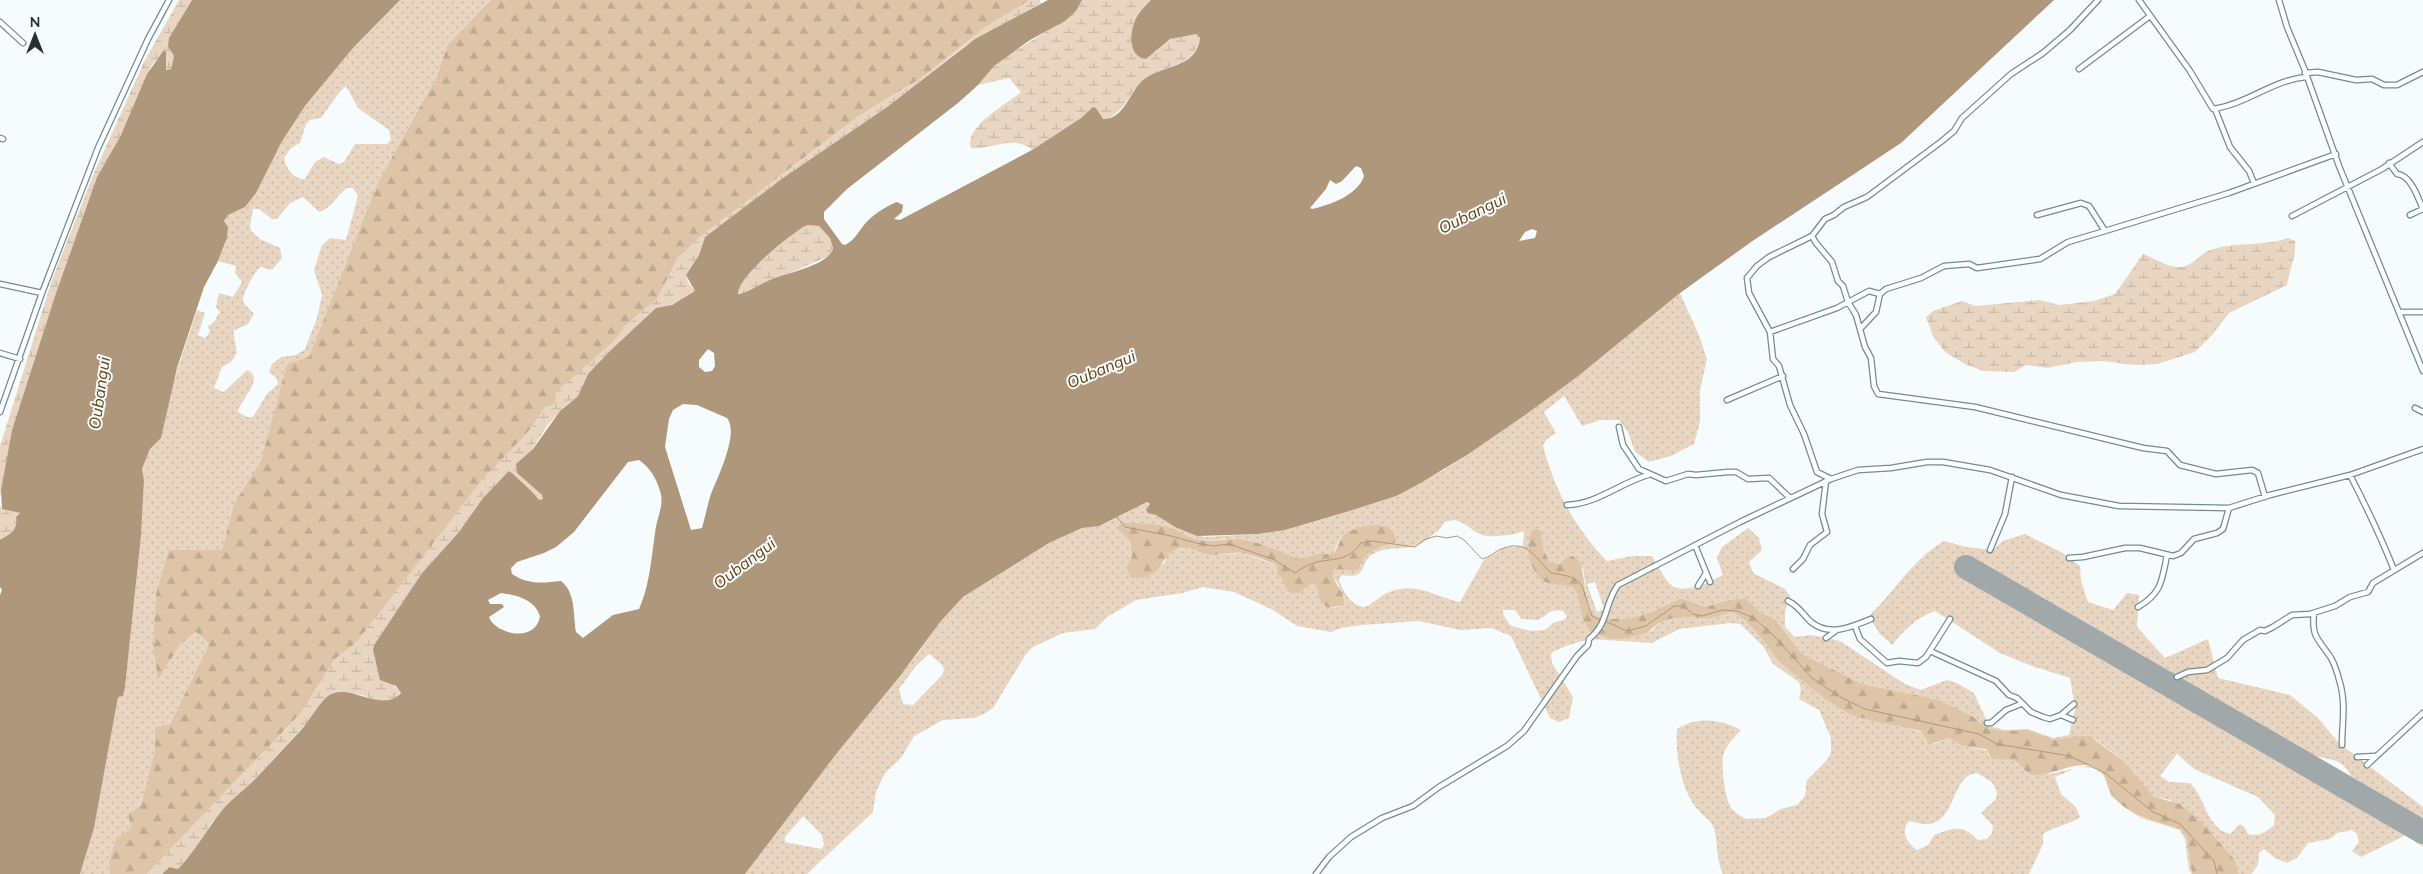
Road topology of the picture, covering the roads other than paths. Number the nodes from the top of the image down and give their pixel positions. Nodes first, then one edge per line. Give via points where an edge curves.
1 (169, 0) edge
2 (2098, 0) edge
3 (2139, 0) edge
4 (2279, 0) edge
5 (2150, 16) junction
6 (0, 22) edge
7 (23, 43) dead end
8 (2079, 69) dead end
9 (2423, 72) edge
10 (2306, 75) junction
11 (2215, 109) junction
12 (2423, 142) edge
13 (2336, 154) junction
14 (2389, 163) junction
15 (2254, 183) junction
16 (2348, 186) junction
17 (2037, 215) dead end
18 (2410, 215) dead end
19 (2292, 216) dead end
20 (2105, 231) junction
21 (1812, 236) junction
22 (0, 284) edge
23 (42, 293) junction
24 (1880, 294) junction
25 (1848, 302) junction
26 (2399, 312) junction
27 (2423, 312) edge
28 (1860, 329) junction
29 (1770, 332) junction
30 (0, 353) edge
31 (20, 359) junction
32 (2423, 372) edge
33 (1783, 376) junction
34 (1727, 400) dead end
35 (2416, 408) dead end
36 (0, 412) edge
37 (2423, 412) edge
38 (1619, 427) dead end
39 (2423, 449) edge
40 (1648, 475) junction
41 (2350, 475) junction
42 (2012, 477) junction
43 (1829, 480) junction
44 (2265, 497) junction
45 (1790, 498) junction
46 (1567, 505) dead end
47 (2229, 508) junction
48 (1695, 546) junction
49 (1990, 550) dead end
50 (2423, 554) edge
51 (2167, 555) junction
52 (2070, 558) dead end
53 (1793, 569) dead end
54 (2394, 570) junction
55 (1706, 573) junction
56 (1710, 582) dead end
57 (1698, 586) dead end
58 (1788, 601) dead end
59 (2138, 607) dead end
60 (2314, 613) junction
61 (1950, 619) dead end
62 (1871, 620) dead end
63 (1855, 626) junction
64 (1838, 630) junction
65 (1826, 638) dead end
66 (1930, 651) junction
67 (2177, 677) dead end
68 (2021, 704) junction
69 (2074, 704) dead end
70 (2423, 713) edge
71 (2061, 715) junction
72 (2073, 720) dead end
73 (1988, 723) dead end
74 (2342, 745) dead end
75 (2375, 756) junction
76 (2357, 757) dead end
77 (2367, 765) dead end
78 (1316, 874) edge

1 - 23 street via 112,113
2 - 21 street via 2070,30 2012,74 1962,118 1942,142 1874,193 1844,206 1825,219
3 - 5 street
4 - 10 street
5 - 8 street
5 - 11 street
6 - 7 street
9 - 10 street via 2398,85 2318,72
10 - 11 street via 2286,79 2244,100
10 - 13 street
11 - 15 street via 2230,147
12 - 14 street
13 - 15 street
13 - 16 street
14 - 16 street
14 - 18 street via 2397,174 2408,180 2423,209
15 - 20 street
16 - 19 street
16 - 26 street
17 - 20 street via 2082,203 2089,206
20 - 24 street via 2068,242 2040,259 1977,268 1969,264 1944,266
21 - 25 street via 1832,262
21 - 29 street via 1769,257 1747,278 1749,293
22 - 23 street
23 - 31 street
24 - 25 street via 1869,291
24 - 28 street via 1876,312
25 - 28 street
25 - 29 street
26 - 27 street
26 - 32 street
28 - 44 street via 1871,358 1878,394 1967,406 2167,451 2180,465 2216,474 2252,470 2258,473
29 - 33 street via 1773,359
30 - 31 street
31 - 36 street
33 - 34 street
33 - 43 street via 1790,405 1817,472
35 - 37 street
38 - 40 street via 1623,445 1639,470
39 - 41 street
40 - 45 street via 1666,481 1688,474 1736,472 1748,479 1770,478
40 - 46 street via 1601,497
41 - 44 street
41 - 54 street via 2360,490 2360,499 2371,515
42 - 43 street via 1970,466 1927,462 1858,470
42 - 47 street via 2061,495 2119,506
42 - 49 street via 2005,514
43 - 45 street
43 - 53 street via 1822,514 1827,532 1810,545
44 - 47 street
45 - 48 street
47 - 51 street via 2226,522 2217,533 2194,539 2181,553
48 - 55 street
48 - 78 street via 1618,585 1612,592 1602,626 1588,639 1588,645 1524,731 1495,755 1439,787 1414,806 1382,818 1351,837
50 - 54 street
51 - 52 street via 2125,548
51 - 59 street via 2163,582 2150,600
54 - 60 street via 2373,582 2368,592
55 - 56 street
55 - 57 street
58 - 64 street via 1812,623 1826,630
60 - 67 street via 2292,616 2265,631 2260,630 2242,640 2226,658 2207,670
60 - 74 street via 2314,633 2331,658 2340,684
61 - 66 street
62 - 63 street
63 - 64 street
63 - 66 street via 1860,639 1886,663 1922,662
64 - 65 street
66 - 68 street via 1996,681
68 - 71 street via 2043,718
68 - 73 street
69 - 71 street
70 - 75 street
71 - 72 street
75 - 76 street
75 - 77 street

